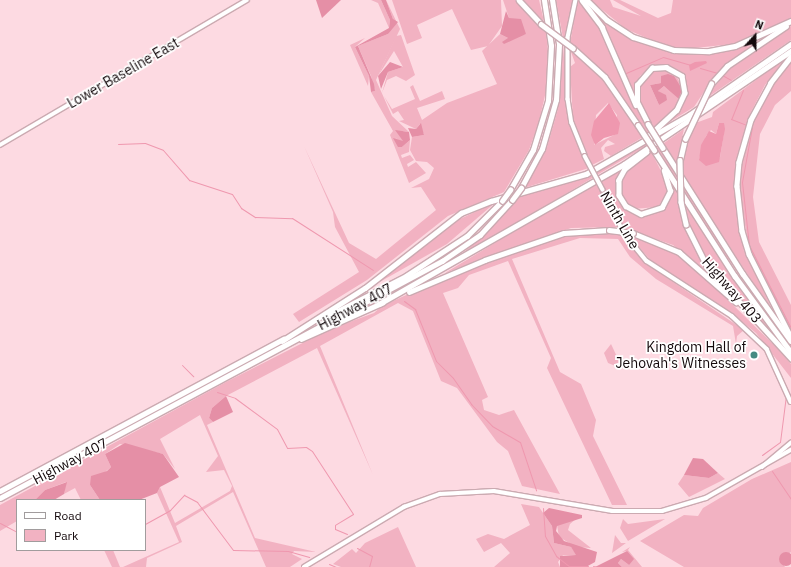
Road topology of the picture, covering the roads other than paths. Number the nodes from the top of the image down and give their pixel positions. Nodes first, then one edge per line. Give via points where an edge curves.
1 (247, 0) edge
2 (519, 0) edge
3 (544, 0) edge
4 (552, 0) edge
5 (576, 0) edge
6 (582, 0) edge
7 (587, 0) edge
8 (791, 22) edge
9 (791, 44) edge
10 (791, 51) edge
11 (791, 57) edge
12 (648, 124) junction
13 (667, 136) junction
14 (0, 145) edge
15 (638, 145) junction
16 (658, 158) junction
17 (380, 304) junction
18 (763, 327) junction
19 (791, 337) edge
20 (282, 341) junction
21 (791, 341) edge
22 (284, 346) junction
23 (791, 352) edge
24 (791, 358) edge
25 (791, 402) edge
26 (791, 443) edge
27 (791, 450) edge
28 (762, 467) junction
29 (30, 482) junction
30 (0, 491) edge
31 (0, 498) edge
32 (0, 501) edge
33 (304, 567) edge

1 - 14 main road, Lower Baseline East
2 - 16 highway, bridge via 541,24 605,77
3 - 20 highway, Highway 407, bridge via 552,46 548,101 533,150 502,201 467,236 406,276
4 - 22 highway, Highway 407, bridge via 559,44 556,100 542,149 512,200 480,235 454,254
5 - 25 main road, Ninth Line, bridge via 567,52 568,99 572,123 585,156 624,233 647,261 732,316 762,344 775,360
6 - 12 highway via 602,27 631,96
7 - 8 highway via 630,35 674,50 709,51 735,46
8 - 18 highway, Highway 403, bridge via 727,66 711,84 685,139 680,160 681,202 686,224 708,266
9 - 15 highway via 689,115
10 - 13 highway
11 - 19 highway, Highway 403 via 771,83 751,120 739,162 737,186 742,231 749,254
12 - 15 highway via 637,102 637,85 652,68 666,67 684,81 684,98 670,117
12 - 21 highway, bridge via 743,274
13 - 16 highway via 621,175 619,195 631,211 654,212 667,199 669,182
13 - 17 highway via 437,274
15 - 20 highway via 586,174 491,200 461,213 354,296
16 - 23 highway via 735,276
17 - 18 highway, bridge via 538,242 585,230 609,230 633,233 679,252
17 - 22 highway
18 - 24 highway, Highway 403
20 - 30 highway, Highway 407
22 - 29 highway, Highway 407
26 - 28 main road
27 - 28 main road
28 - 33 main road via 706,498 662,511 612,511 494,490 440,494 404,507
29 - 31 highway, Highway 407
29 - 32 highway

